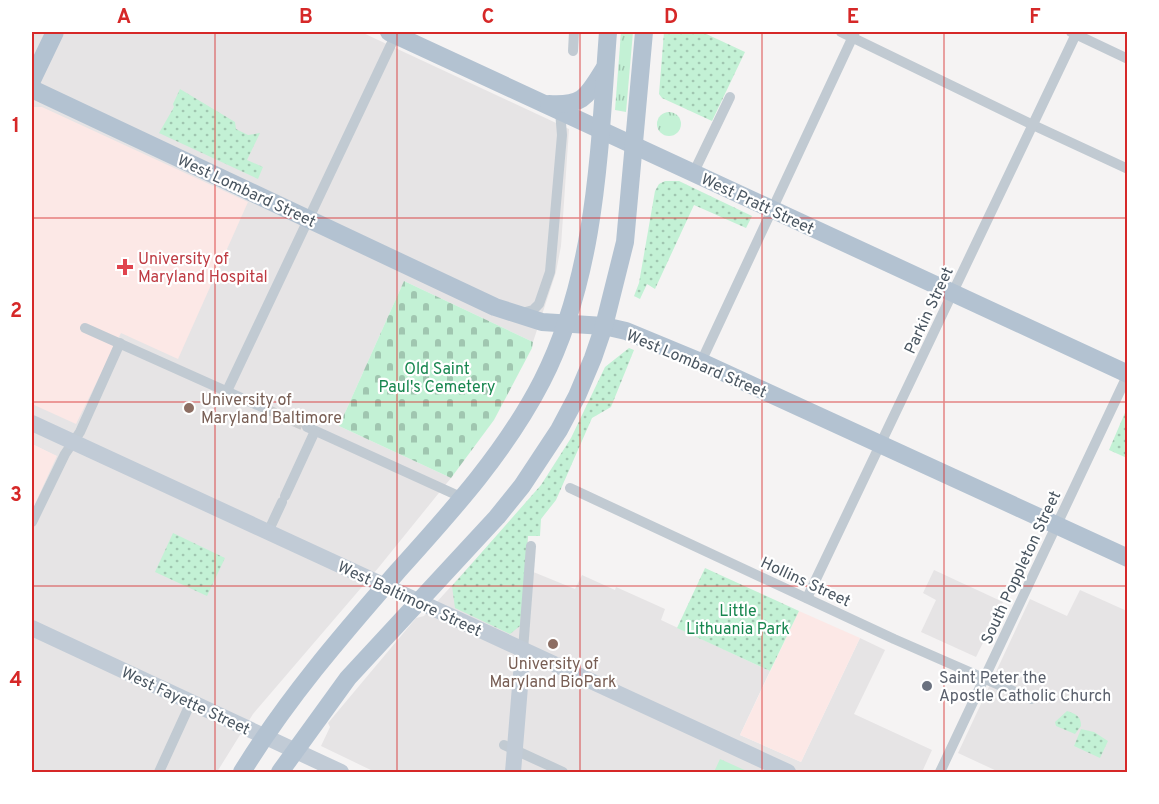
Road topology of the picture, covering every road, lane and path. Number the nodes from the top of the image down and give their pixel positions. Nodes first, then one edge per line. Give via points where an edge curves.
1 (55, 32) edge
2 (393, 32) edge
3 (574, 32) edge
4 (608, 32) edge
5 (644, 32) edge
6 (841, 32) edge
7 (1074, 33) edge
8 (854, 34) edge
9 (1092, 36) edge
10 (573, 51) dead end
11 (1128, 59) edge
12 (605, 68) junction
13 (32, 80) edge
14 (32, 89) edge
15 (730, 97) dead end
16 (542, 103) junction
17 (560, 111) junction
18 (1033, 125) junction
19 (600, 130) junction
20 (634, 146) junction
21 (1128, 169) edge
22 (693, 174) junction
23 (772, 210) junction
24 (308, 219) junction
25 (953, 293) junction
26 (612, 295) junction
27 (512, 314) junction
28 (565, 324) junction
29 (85, 327) dead end
30 (604, 327) junction
31 (635, 334) junction
32 (120, 343) junction
33 (701, 362) junction
34 (1128, 374) edge
35 (227, 391) junction
36 (266, 409) tunnel mouth
37 (32, 423) edge
38 (72, 442) junction
39 (881, 444) junction
40 (570, 488) dead end
41 (463, 498) junction
42 (32, 522) edge
43 (1056, 525) junction
44 (268, 532) junction
45 (531, 546) dead end
46 (1128, 558) edge
47 (385, 586) junction
48 (807, 598) junction
49 (418, 602) junction
50 (32, 628) edge
51 (523, 650) junction
52 (984, 678) junction
53 (1031, 699) dead end
54 (191, 702) junction
55 (265, 736) junction
56 (509, 747) junction
57 (294, 750) junction
58 (332, 771) edge
59 (159, 772) edge
60 (242, 772) edge
61 (280, 772) edge
62 (513, 772) edge
63 (563, 772) edge
64 (788, 772) edge
65 (940, 772) edge

1 - 13 main road
2 - 16 main road, West Pratt Street
2 - 24 street
3 - 10 street
4 - 12 main road
5 - 20 main road
6 - 8 street
7 - 9 street
7 - 18 street, Parkin Street
8 - 18 street via 866,45
8 - 23 street
9 - 11 street
12 - 16 main road via 590,91 574,103
12 - 19 main road
14 - 24 main road, West Lombard Street
15 - 22 street
16 - 17 main road, West Pratt Street
17 - 19 main road, West Pratt Street
17 - 27 street via 562,135 550,272 537,307
18 - 21 street
18 - 25 street, Parkin Street
19 - 20 main road, West Pratt Street
19 - 28 main road via 590,234
20 - 22 main road, West Pratt Street
20 - 26 main road via 625,242
22 - 23 main road, West Pratt Street
23 - 25 main road, West Pratt Street
23 - 33 street
24 - 27 main road, West Lombard Street
24 - 35 street
25 - 34 main road, West Pratt Street
25 - 39 street, Parkin Street
26 - 30 main road
26 - 31 main road via 618,312
27 - 28 main road, West Lombard Street
28 - 30 main road, West Lombard Street
28 - 41 main road via 526,410
29 - 32 street
30 - 31 main road, West Lombard Street
30 - 49 main road via 577,396 538,463 497,517
31 - 33 main road, West Lombard Street
32 - 35 street
32 - 38 street
33 - 39 main road, West Lombard Street
34 - 43 street, South Poppleton Street
35 - 36 street
37 - 38 main road, West Baltimore Street
38 - 42 street
38 - 44 main road, West Baltimore Street
39 - 43 main road, West Lombard Street
39 - 48 street, Parkin Street
40 - 48 street, Hollins Street
41 - 44 street via 311,429
41 - 47 main road
43 - 46 main road, West Lombard Street
43 - 52 street, South Poppleton Street
44 - 47 main road, West Baltimore Street
45 - 51 street
47 - 49 main road, West Baltimore Street
47 - 55 main road
48 - 52 street, Hollins Street
49 - 51 main road, West Baltimore Street
49 - 57 main road via 348,678
50 - 54 main road, West Fayette Street
51 - 56 main road
51 - 64 main road, West Baltimore Street
52 - 53 street, Hollins Street
52 - 65 street, South Poppleton Street
54 - 55 main road, West Fayette Street
54 - 59 street
55 - 57 main road, West Fayette Street
55 - 60 main road
56 - 62 main road
56 - 63 street
57 - 58 main road, West Fayette Street
57 - 61 main road

